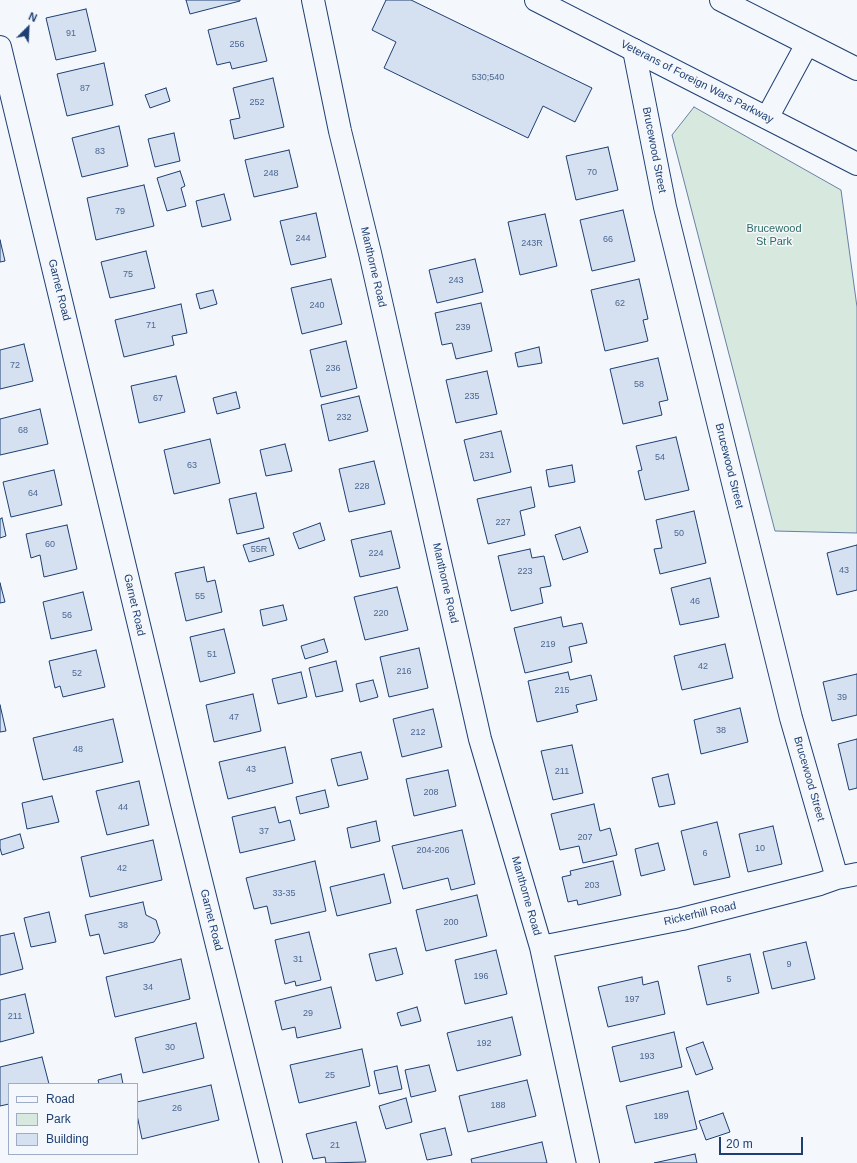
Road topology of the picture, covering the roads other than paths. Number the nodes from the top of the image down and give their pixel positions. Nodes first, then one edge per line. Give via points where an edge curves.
1 (313, 0) edge
2 (536, 0) edge
3 (721, 0) edge
4 (807, 44) junction
5 (0, 46) edge
6 (634, 50) junction
7 (857, 69) edge
8 (767, 118) junction
9 (857, 164) edge
10 (847, 876) edge
11 (541, 947) junction
12 (271, 1163) edge
13 (588, 1163) edge

1 - 11 main road, Manthorne Road via 340,131 480,739
2 - 6 main road, Veterans of Foreign Wars Parkway
3 - 4 main road
4 - 7 main road
4 - 8 main road
5 - 12 main road, Garnet Road
6 - 8 main road, Veterans of Foreign Wars Parkway
6 - 10 main road, Brucewood Street via 665,207 791,718
8 - 9 main road, Veterans of Foreign Wars Parkway
10 - 11 main road, Rickerhill Road via 682,919
11 - 13 main road, Manthorne Road

